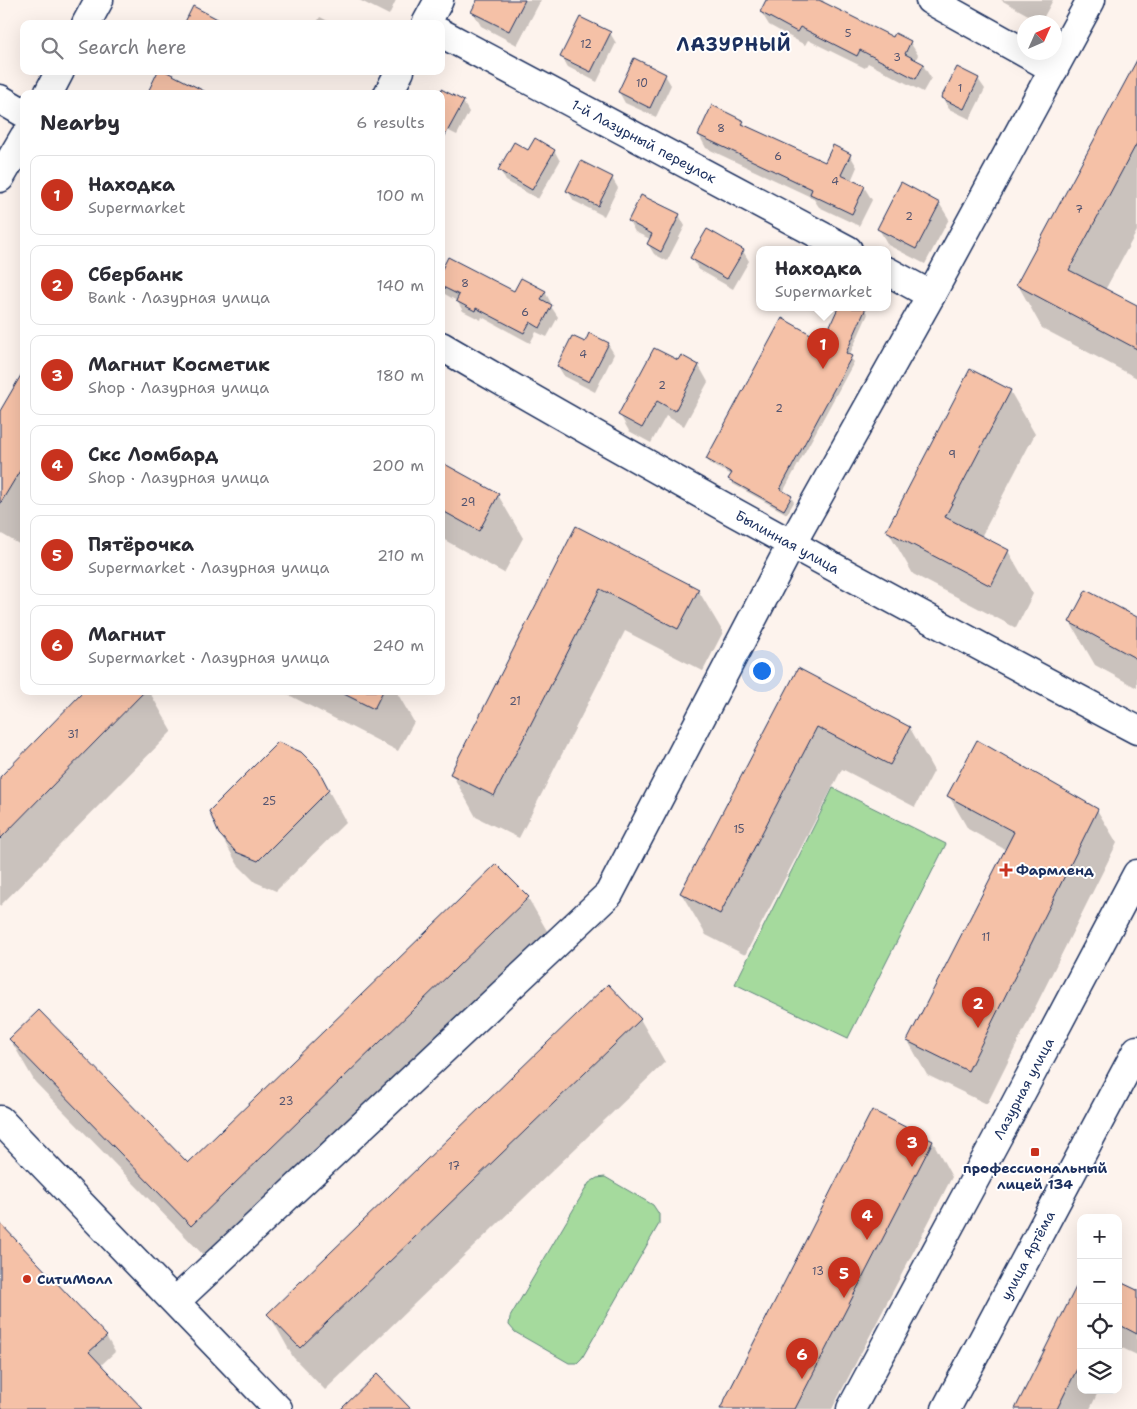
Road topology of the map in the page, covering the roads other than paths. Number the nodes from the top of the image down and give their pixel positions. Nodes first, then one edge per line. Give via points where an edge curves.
1 (99, 0) edge
2 (439, 0) edge
3 (930, 0) edge
4 (1091, 0) edge
5 (88, 20) edge
6 (428, 20) edge
7 (445, 35) edge
8 (1054, 69) junction
9 (58, 75) edge
10 (398, 75) edge
11 (50, 90) edge
12 (390, 90) edge
13 (0, 99) edge
14 (20, 111) edge
15 (20, 144) edge
16 (0, 178) edge
17 (840, 246) edge
18 (891, 273) edge
19 (931, 295) junction
20 (445, 348) edge
21 (791, 545) junction
22 (1137, 730) edge
23 (1137, 874) edge
24 (1137, 1050) edge
25 (0, 1120) edge
26 (176, 1301) junction
27 (278, 1409) edge
28 (851, 1409) edge
29 (946, 1409) edge

1 - 5 street
2 - 6 street
3 - 8 street
4 - 8 street
7 - 17 street, 1-й Лазурный переулок
8 - 19 street
9 - 11 street
10 - 12 street
13 - 14 street
15 - 16 street
18 - 19 street
19 - 21 street
20 - 21 street, Былинная улица
21 - 22 street, Былинная улица
21 - 26 street via 609,894
23 - 28 street, Лазурная улица
24 - 29 street, улица Артёма
25 - 26 street
26 - 27 street

